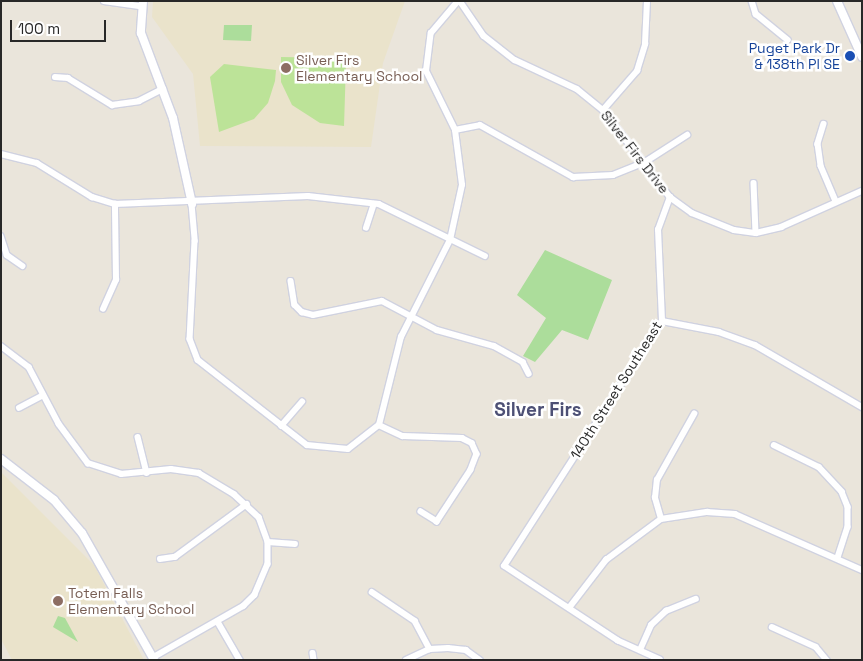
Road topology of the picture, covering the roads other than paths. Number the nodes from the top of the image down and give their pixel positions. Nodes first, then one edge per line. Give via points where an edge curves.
1 (104, 1) edge
2 (459, 1) edge
3 (647, 1) edge
4 (752, 1) edge
5 (837, 1) edge
6 (142, 4) edge
7 (788, 40) dead end
8 (862, 57) edge
9 (55, 77) dead end
10 (163, 89) junction
11 (603, 110) junction
12 (824, 124) dead end
13 (455, 130) junction
14 (687, 135) dead end
15 (1, 154) edge
16 (645, 162) junction
17 (754, 183) dead end
18 (862, 191) edge
19 (670, 197) junction
20 (836, 202) junction
21 (114, 204) junction
22 (192, 204) junction
23 (374, 204) junction
24 (366, 228) dead end
25 (756, 233) junction
26 (1, 236) edge
27 (450, 240) junction
28 (485, 256) dead end
29 (23, 266) dead end
30 (291, 281) dead end
31 (104, 308) dead end
32 (410, 314) junction
33 (662, 321) junction
34 (1, 346) edge
35 (529, 374) dead end
36 (43, 395) junction
37 (302, 402) dead end
38 (862, 407) edge
39 (19, 408) dead end
40 (694, 414) dead end
41 (379, 425) junction
42 (282, 426) junction
43 (138, 437) dead end
44 (774, 445) dead end
45 (1, 459) edge
46 (147, 474) junction
47 (246, 504) junction
48 (421, 512) dead end
49 (661, 519) junction
50 (268, 542) junction
51 (295, 544) dead end
52 (838, 558) junction
53 (160, 559) dead end
54 (862, 570) edge
55 (372, 592) dead end
56 (696, 599) dead end
57 (569, 608) junction
58 (218, 622) junction
59 (772, 627) dead end
60 (430, 649) junction
61 (640, 650) junction
62 (153, 659) edge
63 (240, 660) edge
64 (406, 660) edge
65 (480, 660) edge
66 (660, 660) edge
67 (827, 660) edge

1 - 6 street
2 - 11 street, Silver Firs Drive via 484,36 515,60 577,89
2 - 13 street via 431,33 426,54 432,88
3 - 11 street via 645,44 637,71
4 - 7 street via 756,14
5 - 8 street
6 - 10 street via 141,33
9 - 10 street via 68,78 112,105 139,101
10 - 22 street
11 - 16 street, Silver Firs Drive
12 - 20 street via 819,151
13 - 16 street via 480,126 573,177 613,175
13 - 27 street via 462,185
14 - 16 street
15 - 21 street via 37,163 92,197
16 - 19 street, Silver Firs Drive
17 - 25 street
18 - 20 street, Silver Firs Drive
19 - 25 street, Silver Firs Drive via 710,221
19 - 33 street, 140th Street Southeast via 658,230
20 - 25 street, Silver Firs Drive via 781,228
21 - 22 street
21 - 31 street via 116,280
22 - 23 street via 308,196
22 - 42 street via 195,241 190,339 198,360
23 - 24 street
23 - 27 street
26 - 29 street via 7,255
27 - 28 street
27 - 32 street
30 - 32 street via 293,299 302,312 313,315 382,301
32 - 35 street via 437,330 494,346 523,362
32 - 41 street via 392,363
33 - 38 street via 719,332 755,345
33 - 57 street, 140th Street Southeast via 504,566
34 - 36 street via 29,367
36 - 39 street
36 - 46 street via 88,463 121,474
37 - 42 street
40 - 49 street via 657,480 655,498
41 - 42 street via 348,449 335,450 307,444
41 - 48 street via 403,436 462,438 472,443 477,454 436,522
43 - 46 street
44 - 52 street via 819,467 842,492 848,507 848,527
45 - 62 street via 54,500 82,533
46 - 47 street via 171,469 199,473
47 - 50 street via 259,517
47 - 53 street via 175,557
49 - 52 street via 707,512 735,514
49 - 57 street via 606,560
50 - 51 street
50 - 58 street via 263,583 244,606
52 - 54 street
55 - 60 street via 415,621
56 - 61 street via 666,611 651,625
57 - 61 street via 618,641
58 - 62 street
58 - 63 street
59 - 67 street via 816,647
60 - 64 street
60 - 65 street via 466,650
61 - 66 street

